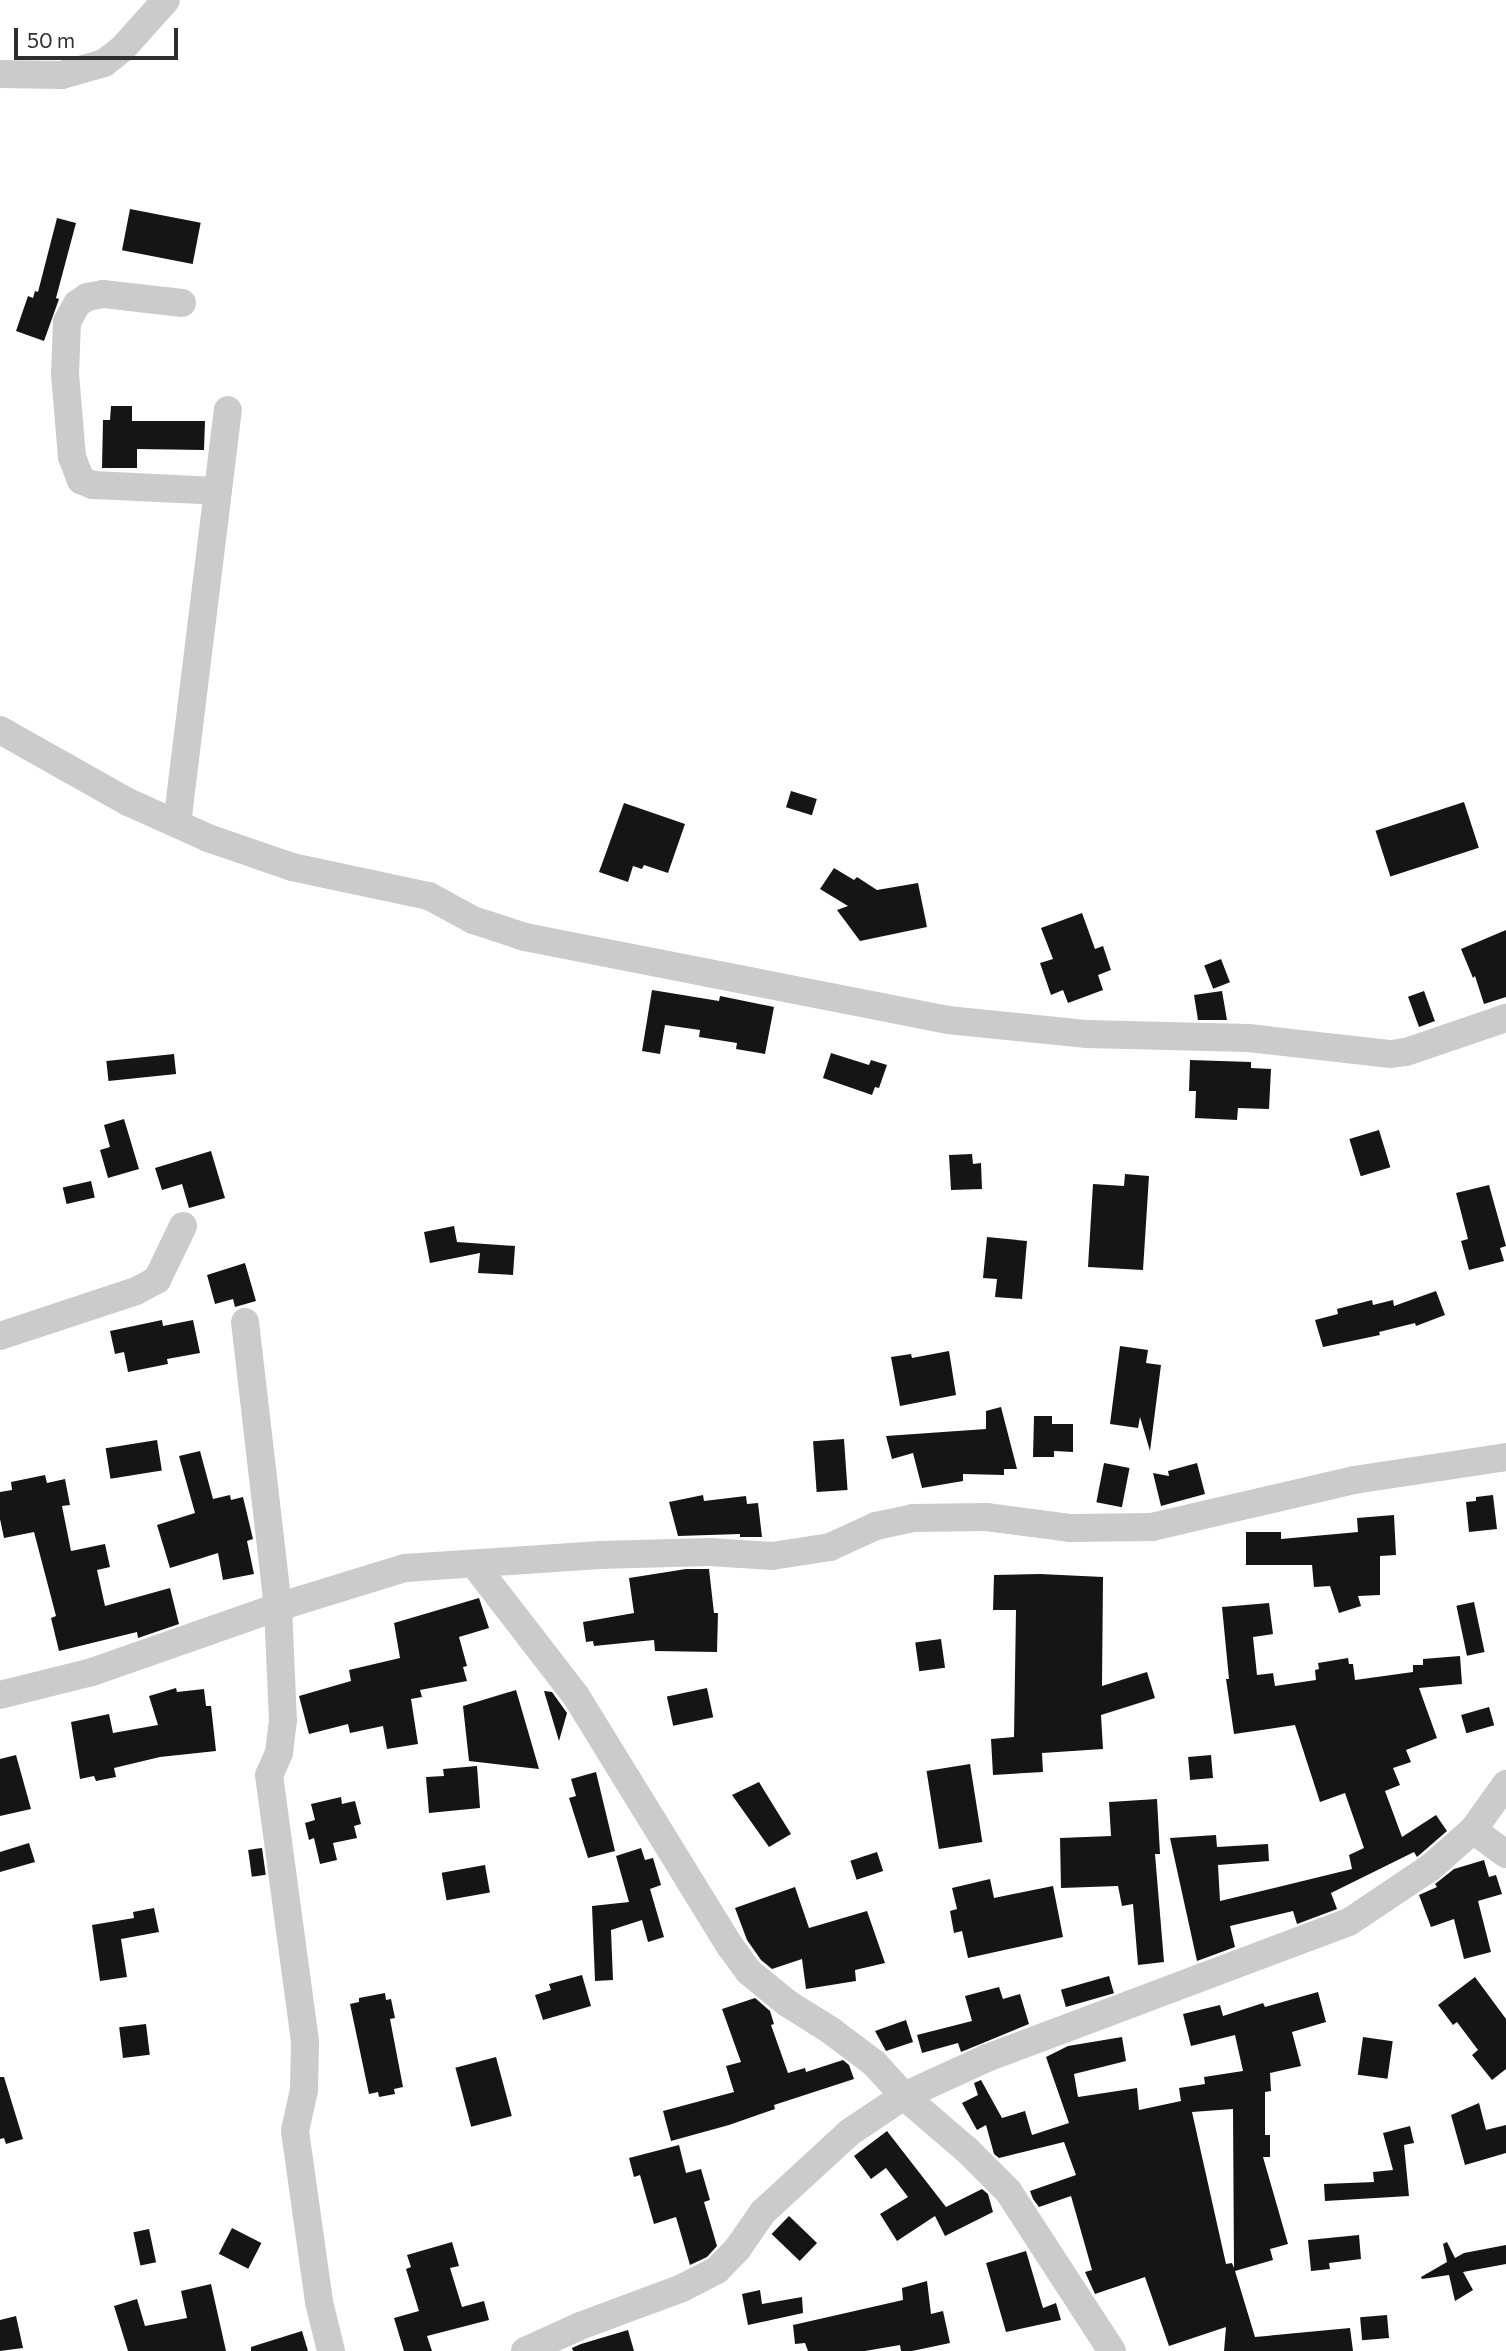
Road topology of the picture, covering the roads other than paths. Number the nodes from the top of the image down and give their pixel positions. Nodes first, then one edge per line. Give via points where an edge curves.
1 (166, 0) edge
2 (0, 74) edge
3 (182, 303) dead end
4 (228, 410) dead end
5 (218, 491) junction
6 (0, 730) edge
7 (177, 824) junction
8 (1506, 1018) edge
9 (183, 1226) dead end
10 (246, 1322) dead end
11 (0, 1336) edge
12 (1506, 1457) edge
13 (474, 1564) junction
14 (278, 1607) junction
15 (0, 1695) edge
16 (1506, 1784) edge
17 (1472, 1830) junction
18 (1506, 1854) edge
19 (904, 2096) junction
20 (1105, 2349) edge
21 (331, 2351) edge
22 (525, 2351) edge

1 - 2 street via 104,63 62,75
3 - 5 street via 103,293 77,304 67,323 65,374 72,457 81,480 93,485
4 - 5 street
5 - 7 street
6 - 7 street via 128,802
7 - 8 street via 292,867 429,896 473,920 525,937 947,1020 1087,1034 1248,1038 1391,1054
9 - 11 street via 157,1280
10 - 14 street
12 - 13 street via 1354,1480 1152,1527 1071,1528 986,1517 913,1518 876,1526 830,1547 772,1556 682,1552
13 - 14 street via 405,1568
13 - 19 street via 576,1696 749,1972 874,2063
14 - 15 street via 92,1672
14 - 21 street via 283,1720 279,1752 269,1775 305,2043 304,2090 295,2131 298,2164 318,2302
16 - 17 street
17 - 18 street
17 - 19 street via 1431,1867 1349,1922 987,2058
19 - 20 street via 1008,2191
19 - 22 street via 850,2132 763,2211 717,2270

